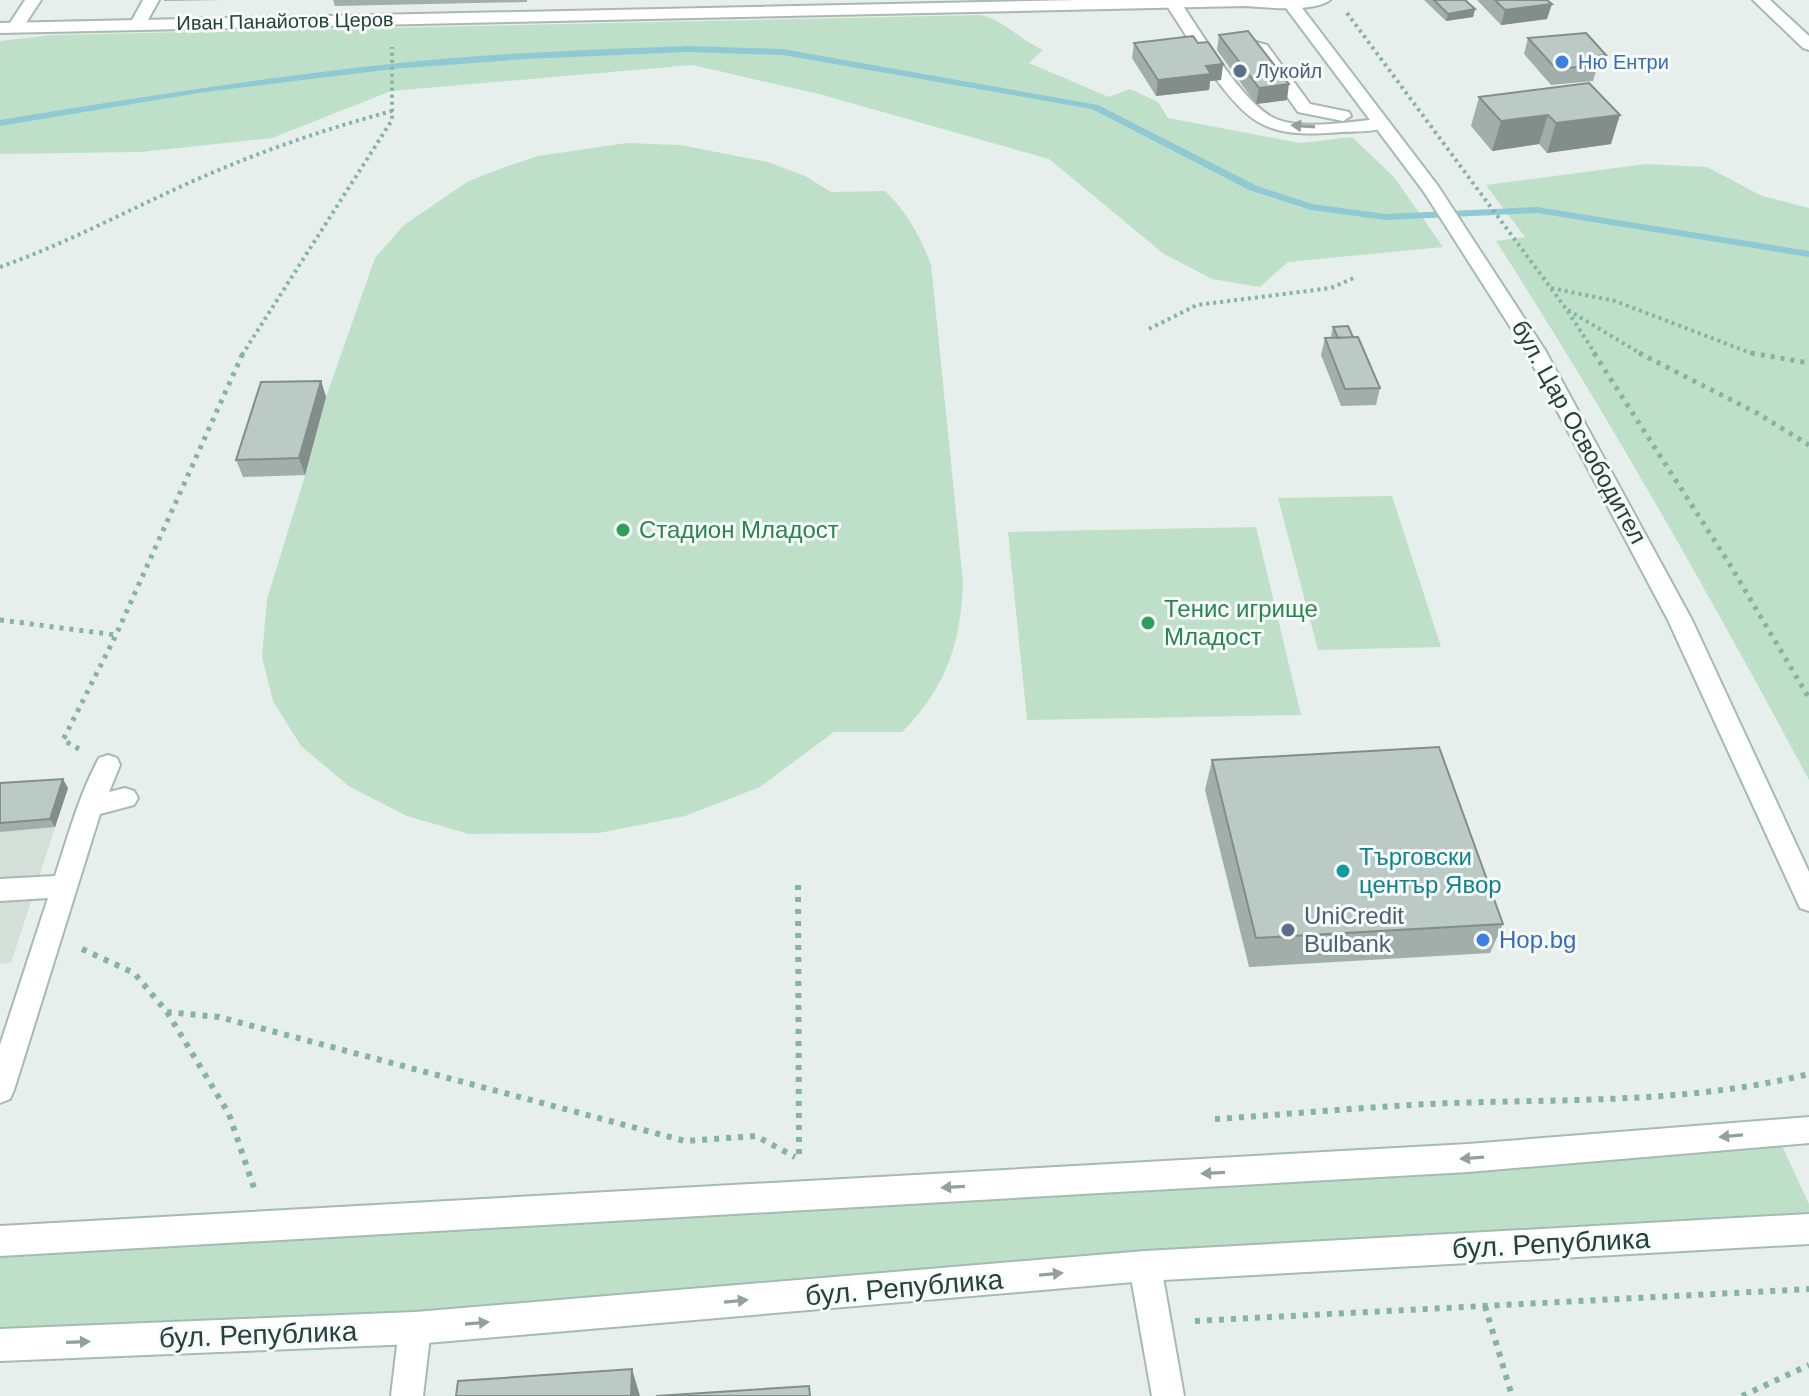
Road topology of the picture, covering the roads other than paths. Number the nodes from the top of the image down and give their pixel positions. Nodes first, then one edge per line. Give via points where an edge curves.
1 (33, 0) edge
2 (151, 0) edge
3 (1322, 0) edge
4 (1761, 0) edge
5 (1289, 2) edge
6 (1013, 3) edge
7 (1173, 3) junction
8 (138, 24) junction
9 (8, 27) edge
10 (1193, 32) junction
11 (1809, 45) edge
12 (1381, 124) junction
13 (108, 765) road end
14 (125, 798) dead end
15 (90, 807) junction
16 (65, 886) junction
17 (0, 890) edge
18 (1809, 900) edge
19 (0, 1090) edge
20 (1809, 1130) edge
21 (1809, 1229) edge
22 (0, 1241) edge
23 (1145, 1266) junction
24 (415, 1328) junction
25 (0, 1345) edge
26 (407, 1396) edge
27 (1168, 1396) edge

1 - 9 street
2 - 8 street
3 - 5 street, Иван Панайотов Церов
4 - 11 street
5 - 7 street, Иван Панайотов Церов
5 - 12 street, бул. Цар Освободител
6 - 7 street, Иван Панайотов Церов
6 - 8 street, Иван Панайотов Церов
7 - 10 street
8 - 9 street, Иван Панайотов Церов
10 - 12 street via 1261,48 1304,108
12 -> 10 street via 1300,127 1267,122 1250,108
12 - 18 street, бул. Цар Освободител via 1469,244 1542,362 1680,620
13 - 15 street
14 - 15 street
15 - 16 street
16 - 17 street
16 - 19 street
20 -> 22 street via 1468,1158
21 - 23 street, бул. Република
24 -> 23 street, бул. Република
23 - 27 street
25 -> 24 street, бул. Република
24 - 26 street

